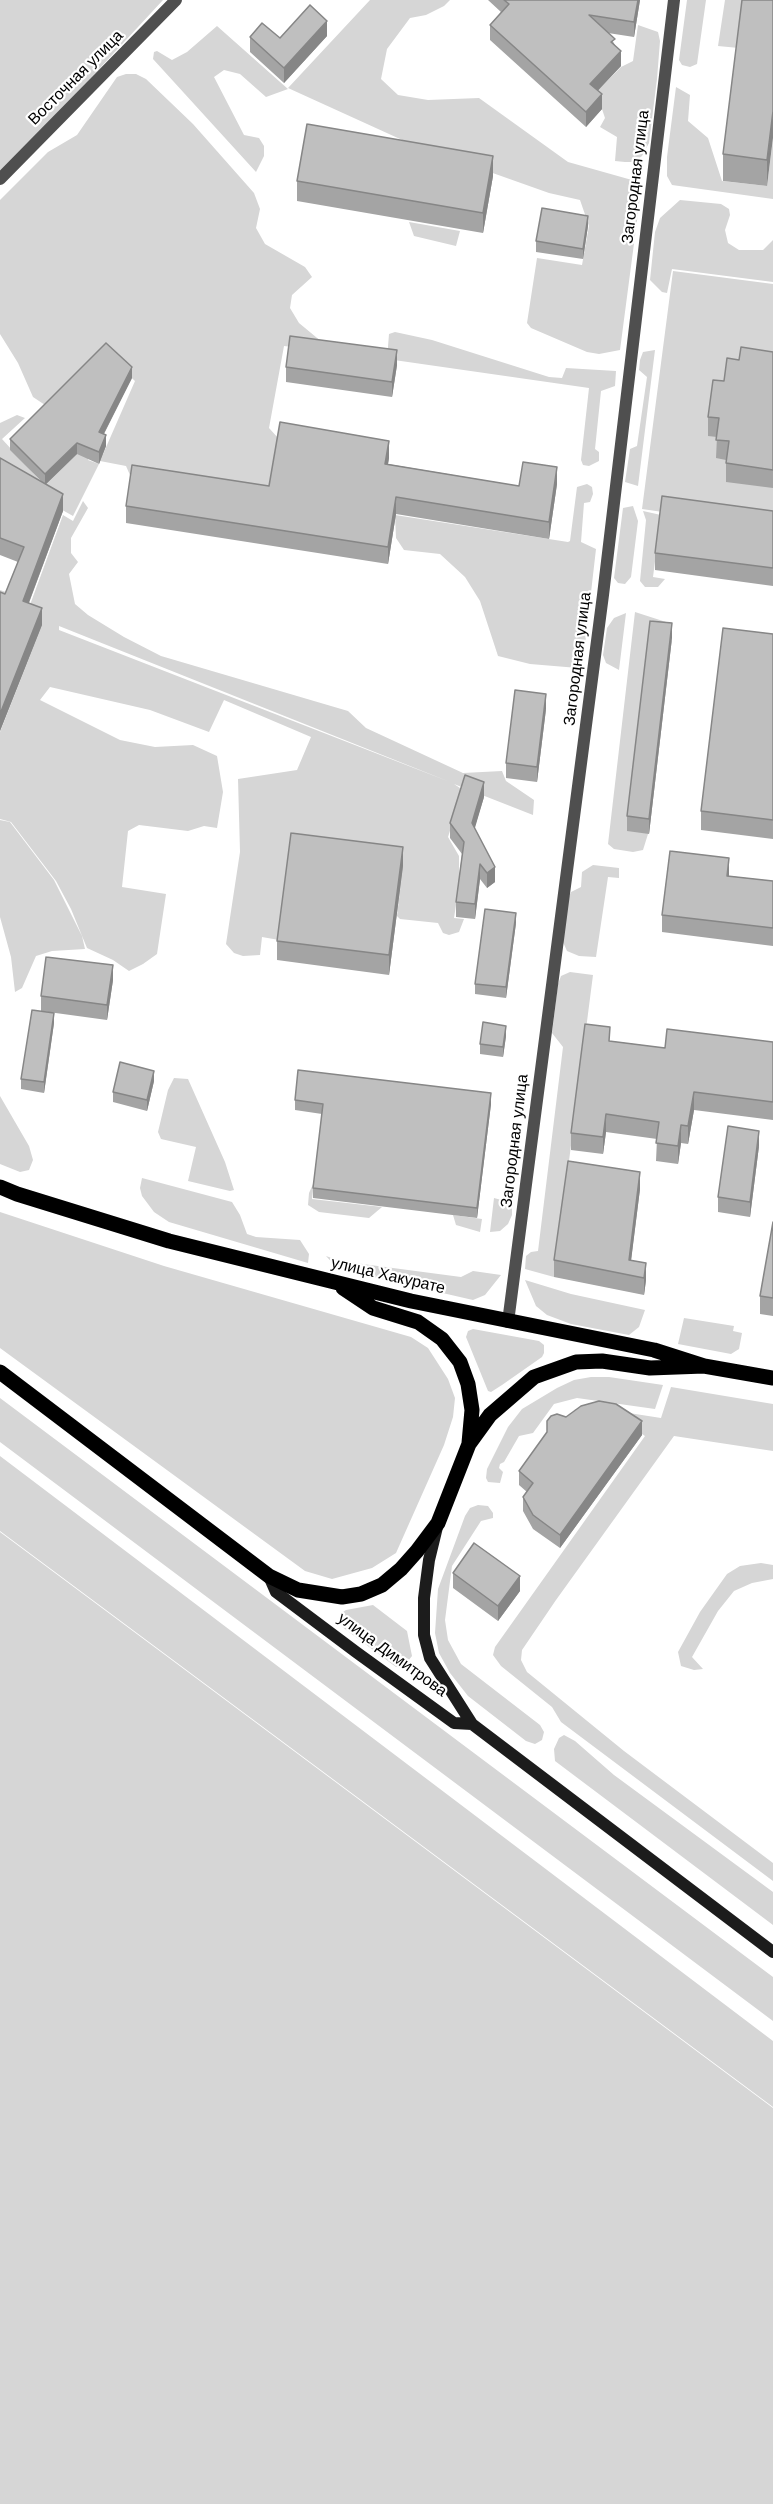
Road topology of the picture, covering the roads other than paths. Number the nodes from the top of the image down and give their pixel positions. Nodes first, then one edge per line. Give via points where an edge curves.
1 (176, 0) edge
2 (674, 0) edge
3 (0, 179) edge
4 (0, 1187) edge
5 (17, 1194) junction
6 (0, 1195) edge
7 (333, 1281) junction
8 (508, 1322) junction
9 (704, 1366) junction
10 (0, 1371) edge
11 (773, 1378) edge
12 (469, 1444) junction
13 (438, 1523) junction
14 (269, 1576) junction
15 (472, 1724) junction
16 (773, 1952) edge

1 - 3 street, Восточная улица
2 - 8 street, Загородная улица via 604,583
4 - 5 main road, улица Хакурате
5 - 6 main road
5 - 7 main road, улица Хакурате via 169,1241
7 - 8 main road, улица Хакурате
7 - 12 main road via 373,1308 418,1322 442,1340 460,1362 468,1384 472,1410
8 - 9 main road, улица Хакурате via 654,1350
9 - 11 main road, улица Хакурате
9 - 12 main road via 650,1368 602,1361 576,1362 534,1377 518,1389 490,1415
10 - 14 main road, улица Димитрова
12 - 13 main road
13 - 14 main road via 401,1569 382,1585 362,1594 342,1597 306,1592
13 - 15 main road via 424,1598 424,1635 430,1658
14 - 15 main road, улица Димитрова via 276,1592 356,1652 454,1723
15 - 16 main road, улица Димитрова

